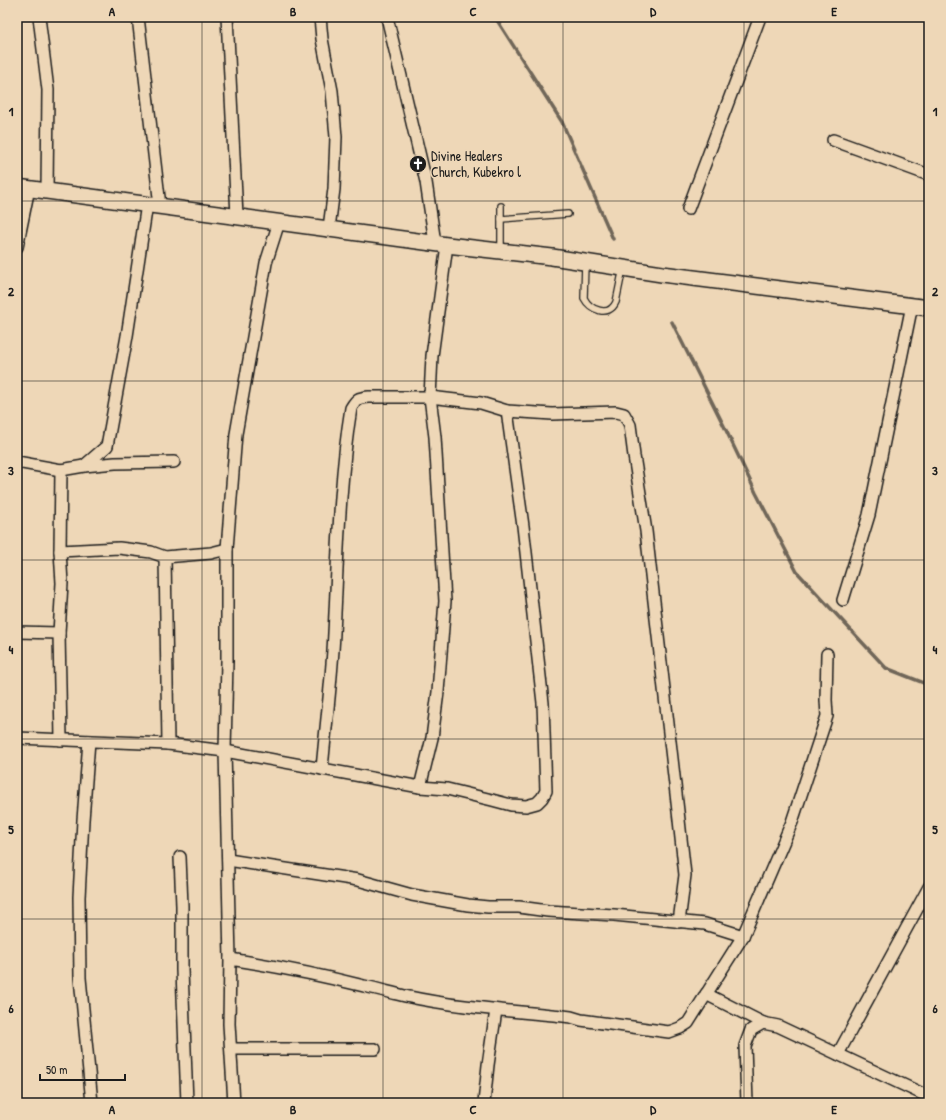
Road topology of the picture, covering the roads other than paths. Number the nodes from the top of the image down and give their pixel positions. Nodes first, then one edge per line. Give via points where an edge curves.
1 (40, 17) edge
2 (138, 17) edge
3 (227, 17) edge
4 (320, 17) edge
5 (387, 17) edge
6 (760, 17) edge
7 (833, 140) dead end
8 (929, 175) edge
9 (23, 188) edge
10 (48, 191) junction
11 (153, 205) junction
12 (501, 206) dead end
13 (688, 208) dead end
14 (568, 214) dead end
15 (237, 216) junction
16 (501, 219) junction
17 (279, 222) junction
18 (329, 228) junction
19 (441, 244) junction
20 (17, 247) edge
21 (500, 251) junction
22 (585, 262) junction
23 (623, 268) junction
24 (912, 306) junction
25 (929, 308) edge
26 (430, 397) junction
27 (507, 411) junction
28 (108, 446) junction
29 (17, 462) edge
30 (174, 462) dead end
31 (115, 463) junction
32 (84, 466) junction
33 (61, 470) junction
34 (227, 550) junction
35 (60, 551) junction
36 (165, 557) junction
37 (843, 600) dead end
38 (17, 632) edge
39 (59, 633) junction
40 (827, 654) dead end
41 (17, 738) edge
42 (61, 740) junction
43 (89, 741) junction
44 (168, 744) junction
45 (224, 751) junction
46 (322, 769) junction
47 (420, 787) junction
48 (180, 857) dead end
49 (228, 860) junction
50 (929, 887) edge
51 (679, 922) junction
52 (743, 936) junction
53 (230, 959) junction
54 (706, 994) junction
55 (496, 1010) junction
56 (763, 1023) junction
57 (230, 1049) junction
58 (375, 1049) dead end
59 (838, 1054) junction
60 (929, 1097) edge
61 (92, 1103) edge
62 (187, 1103) edge
63 (234, 1103) edge
64 (484, 1103) edge
65 (747, 1103) edge

1 - 10 street via 48,90
2 - 11 street
3 - 15 street
4 - 18 street via 332,91 336,137
5 - 19 street
6 - 13 street
7 - 8 street
9 - 10 main road
9 - 20 street
10 - 11 main road
11 - 15 main road
11 - 28 street
12 - 16 lane
14 - 16 lane
15 - 17 main road
16 - 21 lane
17 - 18 main road
17 - 34 street via 266,263 236,434
18 - 19 main road
19 - 21 main road
19 - 26 street
21 - 22 main road
22 - 23 main road
22 - 23 lane via 584,298 591,307 600,310 607,311 614,307
23 - 24 main road
24 - 25 main road
24 - 37 street via 869,515
26 - 27 street via 481,403
26 - 46 street via 359,398 351,408 345,442 334,635
26 - 47 street via 436,437 445,601 432,738
27 - 47 street via 543,703 546,791 537,803 526,806 511,805 447,789
27 - 51 street via 552,414 616,412 624,414 630,425 646,531 685,876
28 - 31 street
28 - 32 street
29 - 33 street
30 - 31 street
31 - 32 street
32 - 33 street
33 - 35 street
34 - 36 street
34 - 45 street
35 - 36 street via 119,548 151,552
35 - 39 street via 62,583
36 - 44 street
38 - 39 street
39 - 42 street
40 - 52 street via 827,716 792,822
41 - 42 street
42 - 43 street
43 - 44 street
43 - 61 street via 79,897 80,978
44 - 45 street
45 - 46 street
45 - 49 street
46 - 47 street
48 - 62 street
49 - 51 street via 358,880 412,895 488,907 519,907
49 - 53 street
50 - 59 street
51 - 52 street via 705,924
52 - 54 street
53 - 55 street via 278,967 406,996
53 - 57 street
54 - 55 street via 688,1023 669,1032 571,1017
54 - 56 street
55 - 64 street
56 - 59 street via 778,1026
56 - 65 street via 752,1030 745,1046
57 - 58 street
57 - 63 street
59 - 60 street

